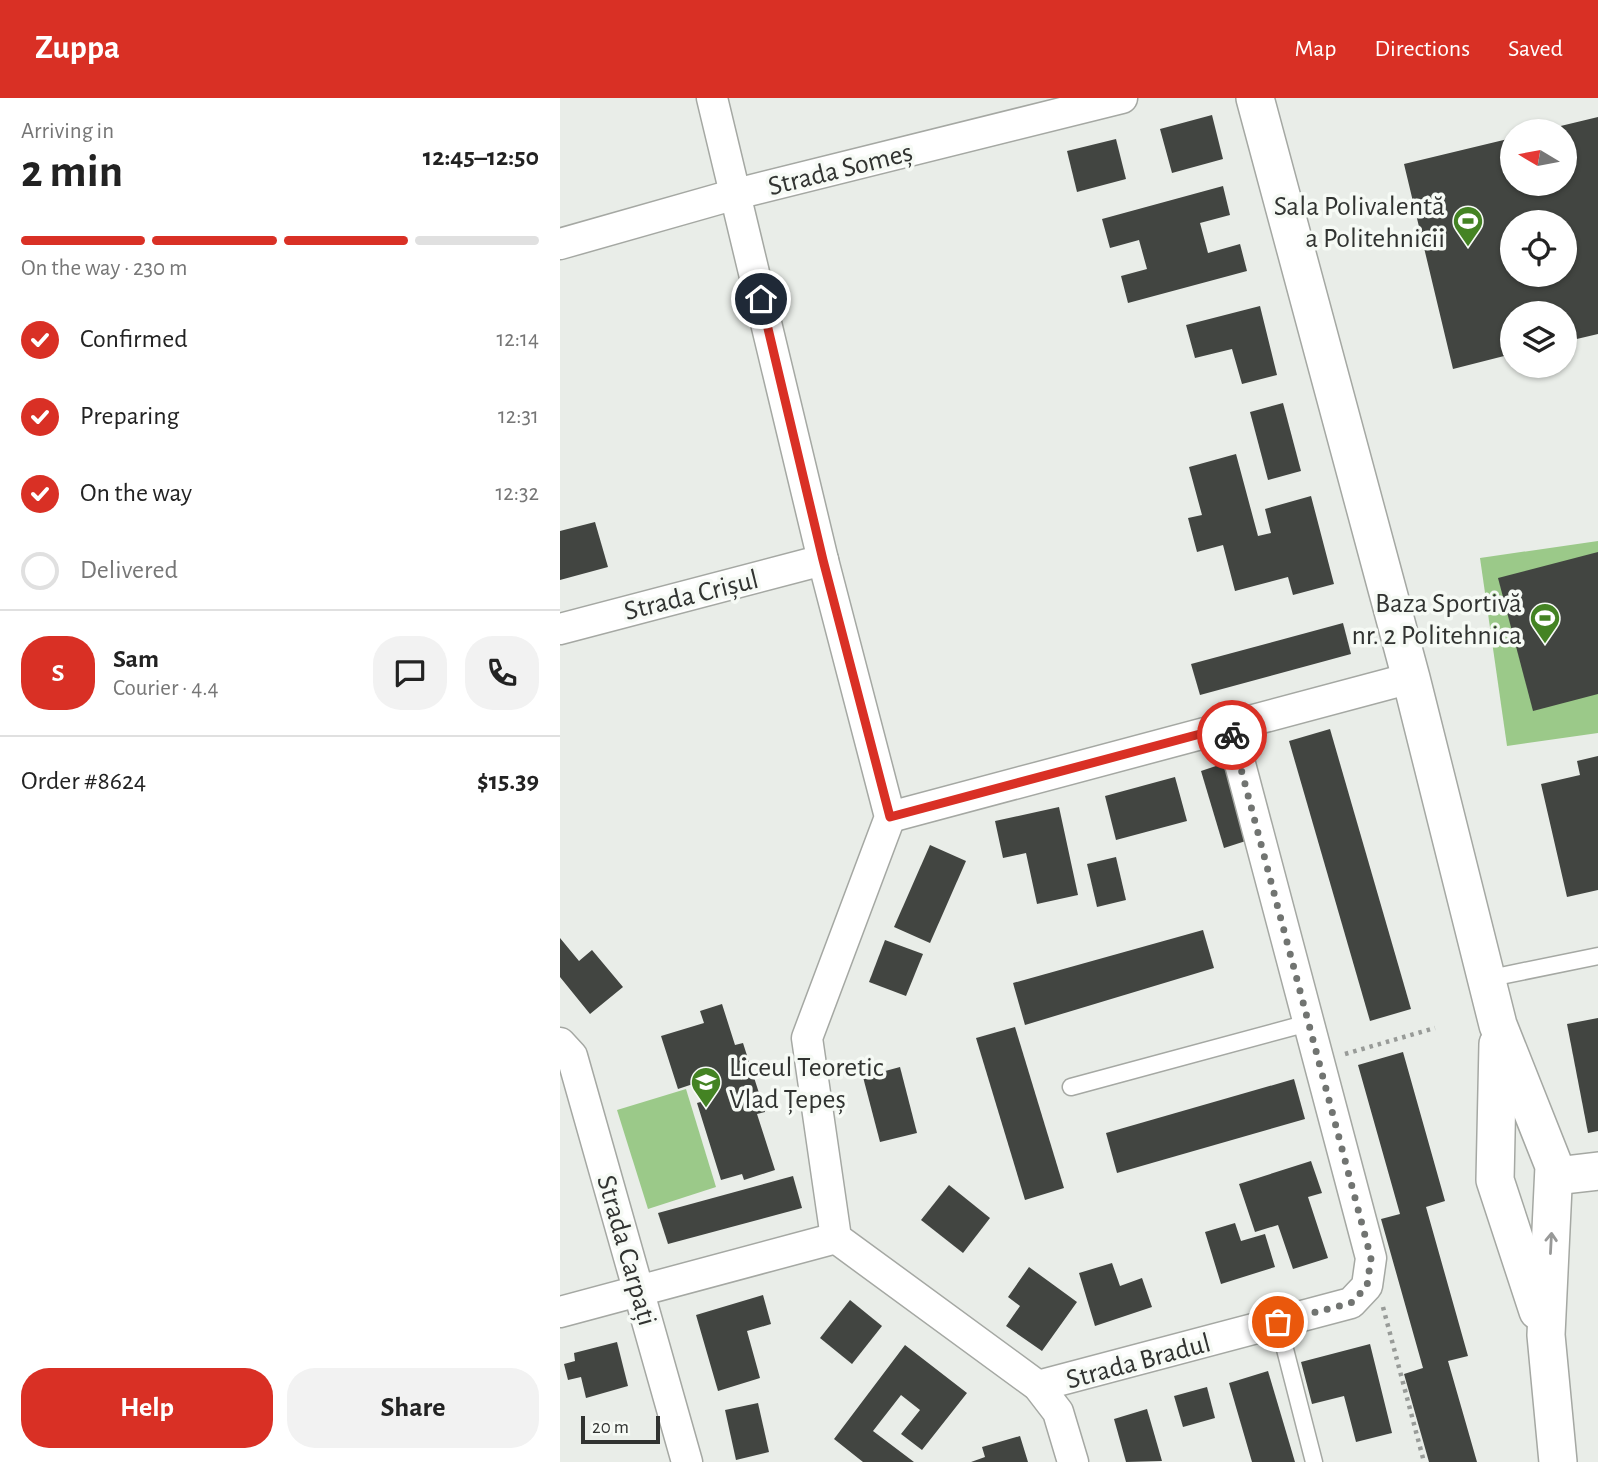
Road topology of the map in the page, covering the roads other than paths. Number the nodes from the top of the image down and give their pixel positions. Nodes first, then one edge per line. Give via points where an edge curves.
1 (712, 98) edge
2 (1122, 98) edge
3 (1255, 98) edge
4 (736, 194) junction
5 (560, 244) edge
6 (823, 560) junction
7 (560, 629) edge
8 (1411, 678) junction
9 (1230, 726) junction
10 (890, 817) junction
11 (1598, 956) edge
12 (1486, 979) junction
13 (1308, 1023) junction
14 (1498, 1025) junction
15 (560, 1043) edge
16 (1070, 1087) dead end
17 (1598, 1171) edge
18 (1553, 1174) junction
19 (1500, 1180) junction
20 (836, 1238) junction
21 (640, 1291) junction
22 (560, 1312) edge
23 (1278, 1322) junction
24 (1546, 1335) junction
25 (1038, 1386) junction
26 (687, 1462) edge
27 (1073, 1462) edge
28 (1314, 1462) edge
29 (1558, 1462) edge

1 - 4 street
2 - 4 street, Strada Someș
3 - 8 street
4 - 5 street, Strada Someș
4 - 6 street
6 - 7 street, Strada Crișul
6 - 10 street
8 - 9 street
8 - 12 street
9 - 10 street
9 - 13 street
10 - 20 street via 807,1038
11 - 12 lane
12 - 14 street
13 - 16 lane
13 - 23 street, Strada Bradul via 1371,1258 1367,1286 1351,1303
14 - 18 street
14 - 19 street
15 - 21 street, Strada Carpați via 572,1056
17 - 18 street
18 - 19 street via 1544,1200 1530,1206 1515,1205
18 - 19 street via 1540,1148 1518,1146 1506,1152
24 -> 18 street
19 - 24 street
20 - 21 street
20 - 25 street
21 - 22 street
21 - 26 street, Strada Carpați
23 - 25 street, Strada Bradul
23 - 28 lane
24 - 29 street
25 - 27 street via 1058,1412

